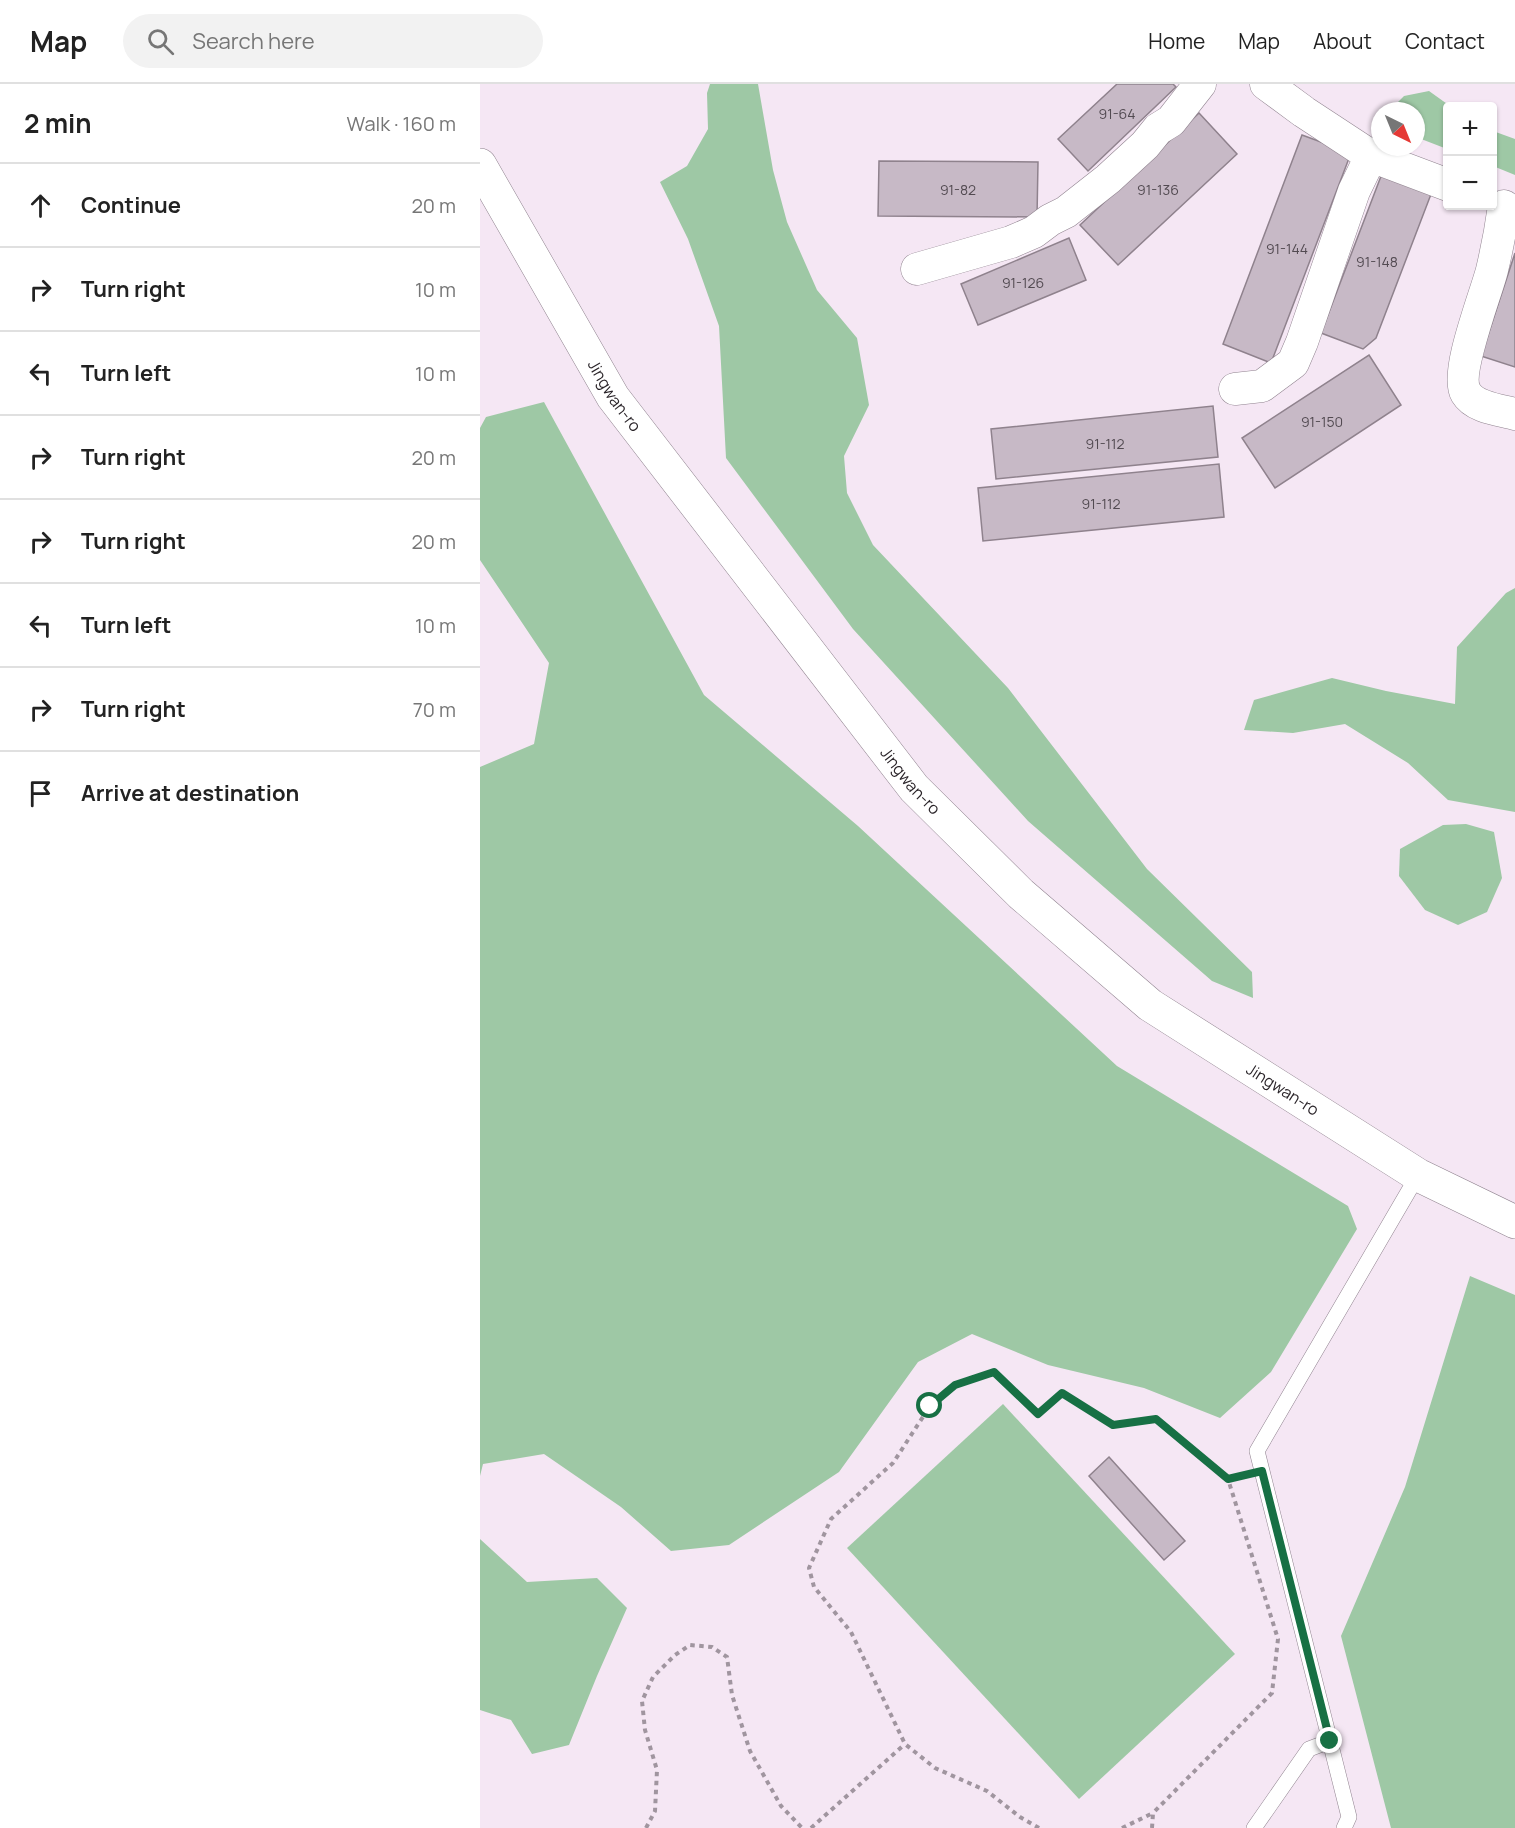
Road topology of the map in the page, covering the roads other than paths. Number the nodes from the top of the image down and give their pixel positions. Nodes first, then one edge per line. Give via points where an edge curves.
1 (1200, 84) edge
2 (1266, 84) edge
3 (1371, 156) junction
4 (480, 165) edge
5 (1443, 183) edge
6 (1504, 207) edge
7 (917, 269) dead end
8 (1235, 389) dead end
9 (1515, 414) edge
10 (1418, 1175) junction
11 (1515, 1222) edge
12 (1330, 1741) junction
13 (1254, 1828) edge
14 (1344, 1828) edge

1 - 7 street via 1171,121 1066,212 1011,242
2 - 3 street
3 - 5 street
3 - 8 street via 1354,191 1293,363 1262,386
4 - 10 main road, Jingwan-ro via 614,397 914,789 1021,894 1150,1005
6 - 9 street via 1492,270 1462,377 1466,395 1482,405
10 - 11 main road, Jingwan-ro
10 - 12 lane via 1257,1451
12 - 13 lane via 1309,1749
12 - 14 lane via 1349,1817

